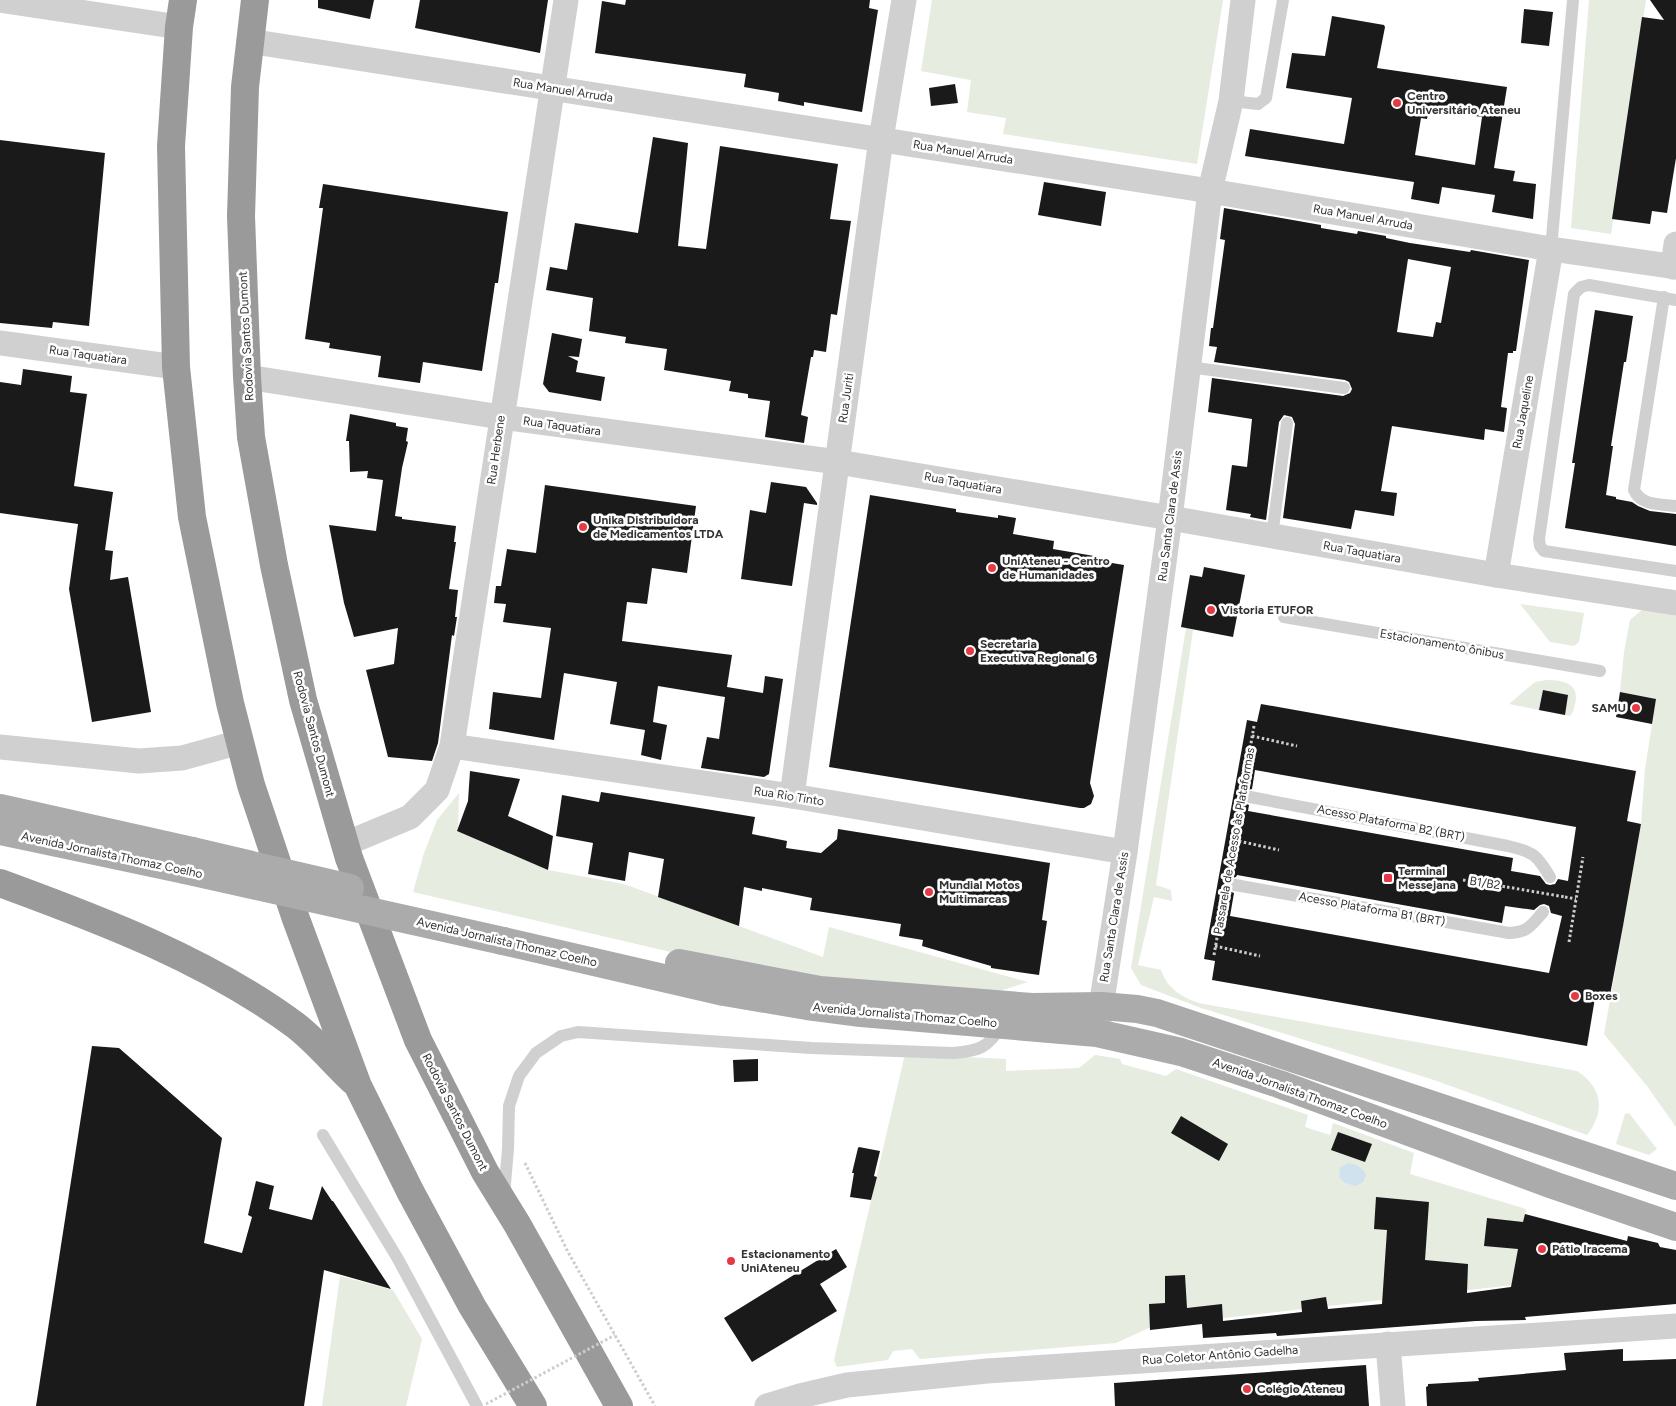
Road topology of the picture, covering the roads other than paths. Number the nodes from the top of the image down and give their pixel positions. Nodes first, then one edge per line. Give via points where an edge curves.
1 (0, 0) edge
2 (183, 0) edge
3 (255, 0) edge
4 (566, 0) edge
5 (904, 0) edge
6 (1243, 0) edge
7 (1283, 0) edge
8 (1573, 0) edge
9 (179, 27) junction
10 (249, 41) junction
11 (552, 88) junction
12 (1231, 101) junction
13 (881, 139) junction
14 (1210, 191) junction
15 (1551, 249) junction
16 (1675, 259) edge
17 (1670, 299) edge
18 (0, 343) edge
19 (176, 367) junction
20 (1188, 367) junction
21 (247, 377) junction
22 (1344, 388) dead end
23 (501, 418) junction
24 (1287, 423) dead end
25 (838, 462) junction
26 (1676, 506) edge
27 (1170, 518) junction
28 (1272, 536) junction
29 (1676, 571) edge
30 (1496, 575) junction
31 (1676, 603) edge
32 (1284, 617) dead end
33 (1600, 671) dead end
34 (240, 742) junction
35 (452, 746) junction
36 (0, 748) edge
37 (792, 796) junction
38 (1250, 797) dead end
39 (0, 808) edge
40 (0, 831) edge
41 (345, 844) junction
42 (1125, 852) junction
43 (189, 861) junction
44 (1550, 877) dead end
45 (0, 883) edge
46 (1235, 885) dead end
47 (1543, 912) dead end
48 (505, 933) junction
49 (1101, 1006) junction
50 (1002, 1025) junction
51 (1097, 1033) junction
52 (358, 1086) junction
53 (323, 1135) dead end
54 (1676, 1186) edge
55 (504, 1203) junction
56 (1676, 1227) edge
57 (1676, 1326) edge
58 (1388, 1344) junction
59 (482, 1405) edge
60 (533, 1406) edge
61 (619, 1406) edge
62 (767, 1406) edge
63 (1392, 1406) edge

1 - 9 street
2 - 9 highway
3 - 10 highway, Rodovia Santos Dumont
4 - 11 street, Rua Herbene
5 - 13 street, Rua Juriti
6 - 12 street, Rua Santa Clara de Assis
7 - 12 lane via 1266,98 1258,104
8 - 15 lane
9 - 19 highway via 171,146
10 - 11 street, Rua Manuel Arruda
10 - 21 highway, Rodovia Santos Dumont via 241,216
11 - 13 street, Rua Manuel Arruda
11 - 23 street, Rua Herbene
12 - 14 street, Rua Santa Clara de Assis
13 - 14 street, Rua Manuel Arruda
13 - 25 street, Rua Juriti
14 - 15 street, Rua Manuel Arruda
14 - 20 street, Rua Santa Clara de Assis
15 - 16 street, Rua Manuel Arruda
15 - 30 street, Rua Jaqueline
17 - 26 lane via 1634,490 1644,502
17 - 29 lane via 1589,285 1574,294 1539,539 1544,551
18 - 19 street, Rua Taquatiara
19 - 34 highway via 192,517 218,652
20 - 22 lane
20 - 27 street, Rua Santa Clara de Assis
21 - 23 street, Rua Taquatiara
21 - 41 highway, Rodovia Santos Dumont via 252,437 276,575 303,700
23 - 25 street, Rua Taquatiara
23 - 35 street, Rua Herbene
24 - 28 lane
25 - 27 street, Rua Taquatiara
25 - 37 street, Rua Juriti
27 - 28 street, Rua Taquatiara
27 - 42 street, Rua Santa Clara de Assis
28 - 30 street, Rua Taquatiara
30 - 31 street, Rua Taquatiara
32 - 33 lane, Estacionamento ônibus
34 - 36 street via 182,758 139,761
34 - 52 highway via 296,919
35 - 37 street, Rua Rio Tinto
35 - 41 street, Rua Herbene via 437,790 410,817
37 - 42 street, Rua Rio Tinto
38 - 44 lane, Acesso Plataforma B2 (BRT) via 1508,846 1532,853
39 - 43 main road, Avenida Jornalista Thomaz Coelho
40 - 43 main road, Avenida Jornalista Thomaz Coelho
41 - 55 highway, Rodovia Santos Dumont via 418,1040
42 - 49 street, Rua Santa Clara de Assis
43 - 48 main road, Avenida Jornalista Thomaz Coelho, bridge
45 - 52 highway via 77,912 194,963 253,996 320,1046
46 - 47 lane, Acesso Plataforma B1 (BRT) via 1509,933 1529,928
48 - 49 main road, Avenida Jornalista Thomaz Coelho via 820,990 1032,1006
48 - 50 main road, Avenida Jornalista Thomaz Coelho via 724,992 861,1013
49 - 51 street, Rua Santa Clara de Assis
49 - 54 main road, Avenida Jornalista Thomaz Coelho via 1157,1013
50 - 51 main road, Avenida Jornalista Thomaz Coelho
50 - 55 lane via 987,1045 974,1051 953,1053 811,1048 578,1032 561,1036 536,1053 519,1076 509,1106
51 - 56 main road, Avenida Jornalista Thomaz Coelho via 1200,1057
52 - 60 highway via 410,1192 468,1298
53 - 59 lane
55 - 61 highway, Rodovia Santos Dumont
57 - 58 street, Rua Coletor Antônio Gadelha
58 - 62 street, Rua Coletor Antônio Gadelha via 987,1371 856,1384
58 - 63 street

